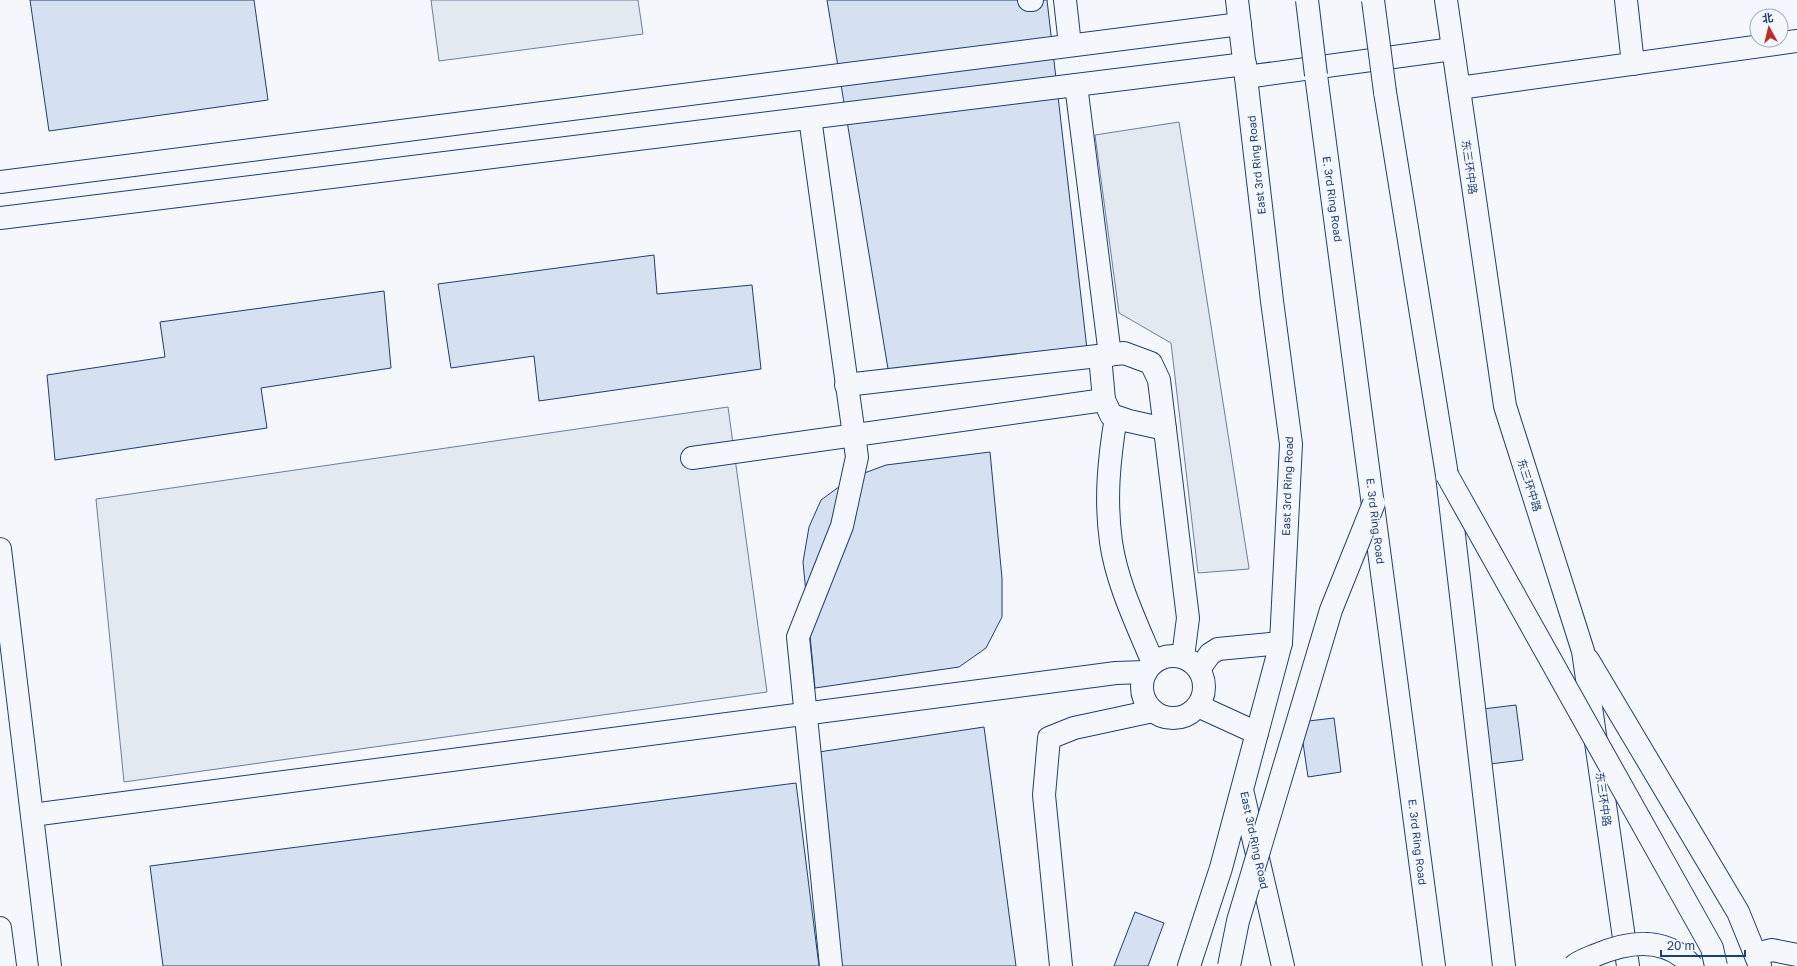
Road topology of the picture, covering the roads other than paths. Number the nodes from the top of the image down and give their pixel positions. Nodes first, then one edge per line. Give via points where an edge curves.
1 (1065, 0) edge
2 (1238, 0) edge
3 (1307, 0) edge
4 (1373, 0) edge
5 (1446, 0) edge
6 (1626, 0) edge
7 (1240, 24) junction
8 (1797, 41) edge
9 (1070, 45) junction
10 (1453, 49) junction
11 (1633, 64) junction
12 (1246, 71) junction
13 (1076, 85) junction
14 (1459, 88) junction
15 (810, 118) junction
16 (0, 182) edge
17 (0, 218) edge
18 (1105, 355) junction
19 (846, 385) junction
20 (1110, 408) junction
21 (1165, 429) junction
22 (854, 435) junction
23 (692, 458) dead end
24 (1447, 475) junction
25 (1374, 504) junction
26 (0, 549) edge
27 (1281, 643) junction
28 (1583, 651) junction
29 (1191, 663) junction
30 (1149, 667) junction
31 (1198, 706) junction
32 (1153, 711) junction
33 (806, 714) junction
34 (1257, 732) junction
35 (1242, 790) junction
36 (32, 815) junction
37 (0, 928) edge
38 (1797, 955) edge
39 (1758, 960) edge
40 (5, 966) edge
41 (50, 966) edge
42 (831, 966) edge
43 (1061, 966) edge
44 (1189, 966) edge
45 (1229, 966) edge
46 (1283, 966) edge
47 (1434, 966) edge
48 (1504, 966) edge
49 (1574, 966) edge
50 (1628, 966) edge
51 (1692, 966) edge
52 (1716, 966) edge

1 - 9 main road
2 - 7 main road, East 3rd Ring Road
3 - 25 main road, E. 3rd Ring Road, bridge
4 - 24 main road, bridge via 1385,92
5 - 10 main road, 东三环中路
6 - 11 main road
7 - 9 main road
7 - 12 main road, East 3rd Ring Road
8 - 11 main road
9 - 16 main road
10 - 12 main road
10 - 14 main road, 东三环中路
11 - 14 main road
12 - 13 main road
12 - 27 main road, East 3rd Ring Road via 1290,444
13 - 15 main road
13 - 18 main road
14 - 28 main road, 东三环中路 via 1505,406
15 - 17 main road
15 - 19 main road
18 - 19 main road
18 - 20 main road
18 - 21 main road via 1124,353 1151,363 1159,380
19 - 22 main road
20 - 21 main road
20 - 22 main road
20 - 30 main road via 1107,502 1111,543 1125,596
21 - 29 main road
22 - 23 main road
22 - 33 main road via 857,457 842,526 798,638
24 - 48 main road
24 - 52 main road, bridge via 1712,948
25 - 45 main road, bridge via 1331,610 1238,921
25 - 47 main road, E. 3rd Ring Road
26 - 36 main road
27 - 29 main road via 1218,649
27 - 34 main road, East 3rd Ring Road
28 - 39 main road via 1738,912
28 - 50 main road, 东三环中路
29 - 30 main road via 1172,656 1162,658
29 - 31 main road via 1203,678 1205,688
30 - 32 main road via 1142,682 1142,693
30 - 33 main road via 1116,674
31 - 32 main road via 1182,717 1162,716
31 - 34 main road
32 - 43 main road via 1074,728 1049,738 1044,795
33 - 36 main road
33 - 42 main road
34 - 35 main road, East 3rd Ring Road
35 - 44 main road via 1221,868
35 - 46 main road, East 3rd Ring Road
36 - 41 main road
37 - 40 main road
38 - 39 main road via 1772,950
49 - 51 main road, bridge via 1617,946 1641,943 1666,947

